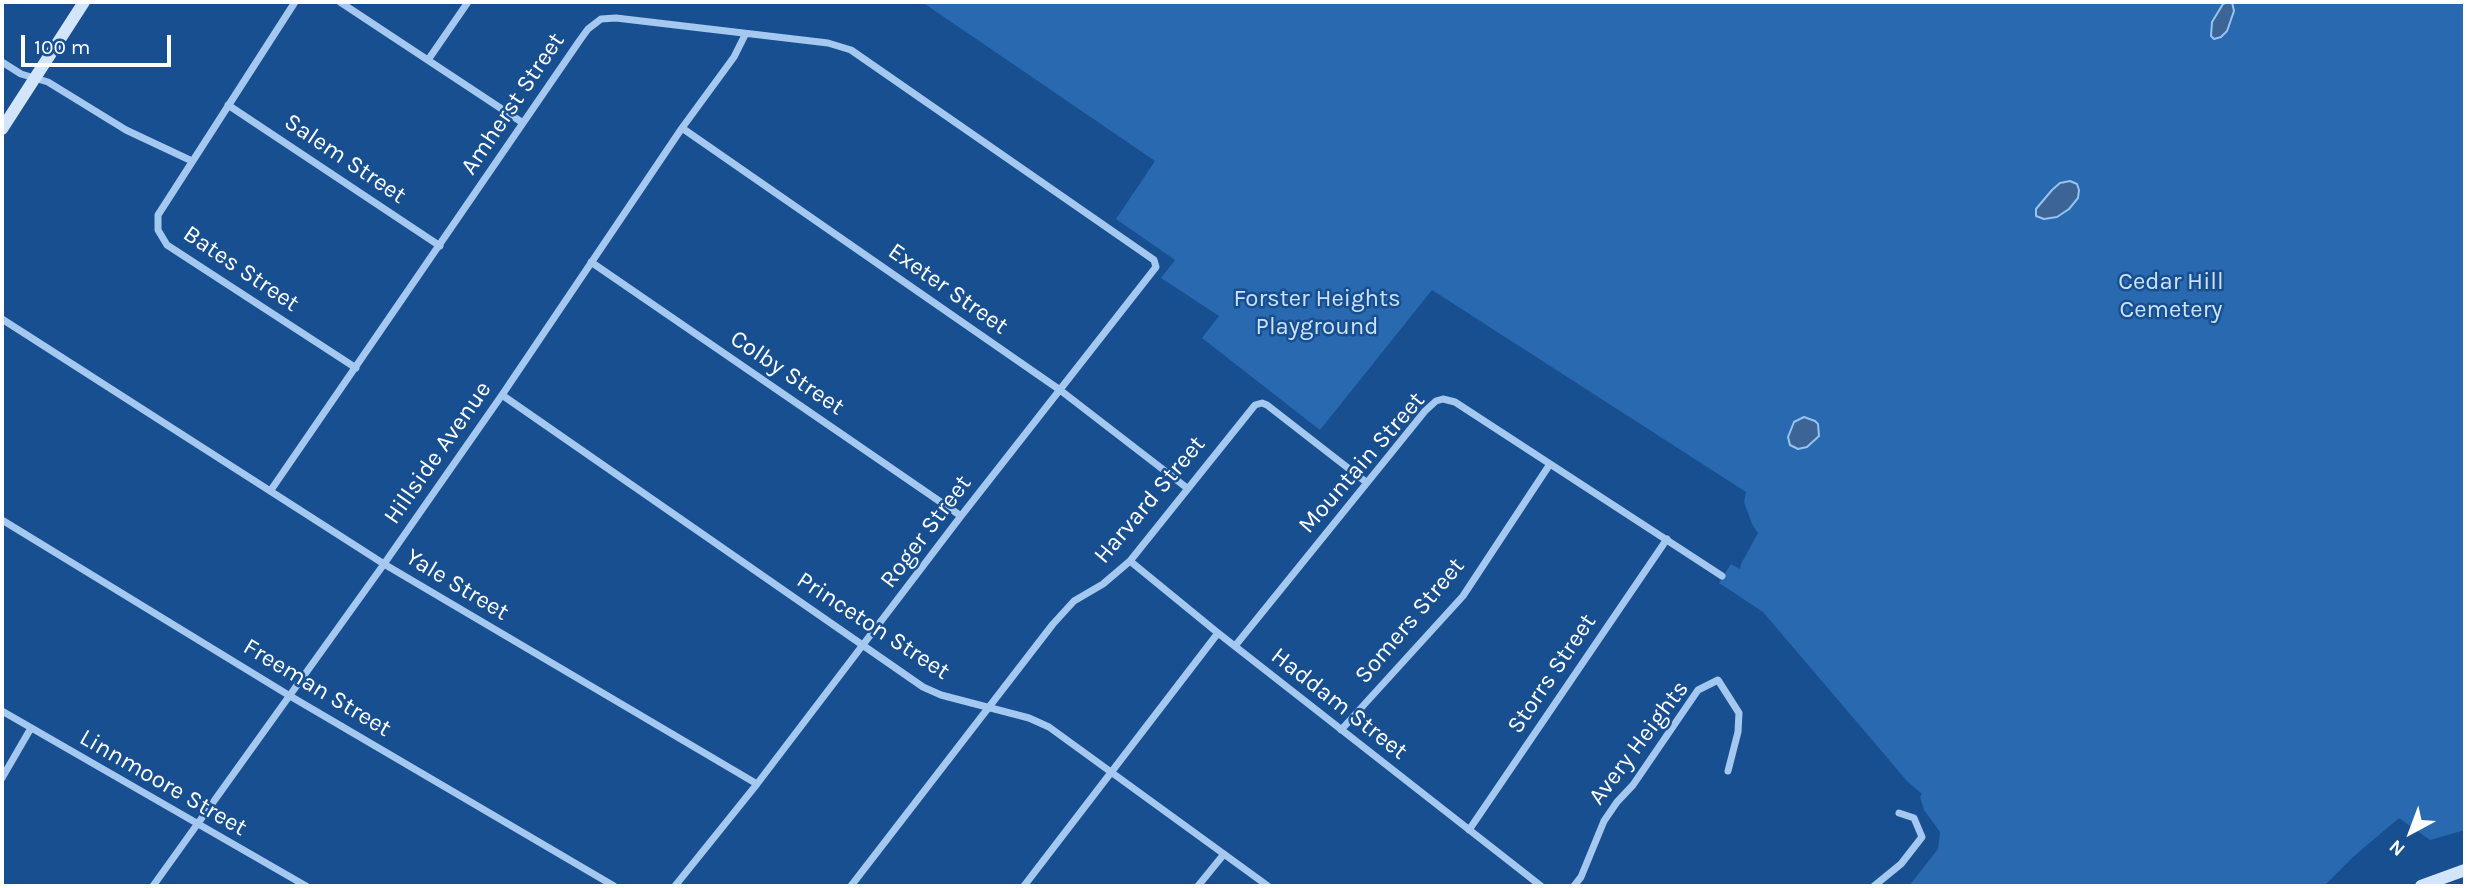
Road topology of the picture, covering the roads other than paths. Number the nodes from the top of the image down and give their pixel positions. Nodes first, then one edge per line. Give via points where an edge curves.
1 (84, 2) edge
2 (295, 2) edge
3 (340, 2) edge
4 (468, 2) edge
5 (745, 35) junction
6 (428, 60) junction
7 (2, 62) edge
8 (35, 77) junction
9 (228, 105) junction
10 (523, 123) junction
11 (682, 128) junction
12 (2, 129) edge
13 (192, 160) junction
14 (440, 246) junction
15 (591, 262) junction
16 (1156, 267) joint
17 (2, 319) edge
18 (356, 368) junction
19 (1060, 390) junction
20 (502, 395) junction
21 (1550, 464) junction
22 (1366, 482) junction
23 (1186, 488) junction
24 (271, 490) junction
25 (961, 516) junction
26 (2, 520) edge
27 (1667, 539) junction
28 (1130, 561) junction
29 (384, 564) junction
30 (1722, 576) dead end
31 (1218, 633) junction
32 (863, 646) junction
33 (1235, 646) junction
34 (290, 696) junction
35 (988, 708) junction
36 (2, 711) edge
37 (31, 728) junction
38 (1341, 730) junction
39 (1728, 771) dead end
40 (1112, 772) junction
41 (2, 778) edge
42 (757, 784) junction
43 (1899, 813) dead end
44 (197, 825) junction
45 (1469, 830) junction
46 (1224, 854) junction
47 (2465, 870) edge
48 (153, 886) edge
49 (306, 886) edge
50 (614, 886) edge
51 (675, 886) edge
52 (851, 886) edge
53 (1024, 886) edge
54 (1198, 886) edge
55 (1268, 886) edge
56 (1541, 886) edge
57 (1574, 886) edge
58 (1874, 886) edge
59 (2421, 886) edge

1 - 8 main road
2 - 9 street, Bates Street
3 - 6 street
4 - 6 street
5 - 10 street, Amherst Street via 601,19 588,29
5 - 11 street, Hillside Avenue
5 - 16 street, Amherst Street via 828,43 851,50 1145,253
6 - 10 street
7 - 8 street
8 - 12 main road
8 - 13 street via 126,130
9 - 13 street, Bates Street
9 - 14 street, Salem Street
10 - 14 street, Amherst Street
11 - 15 street, Hillside Avenue
11 - 19 street, Exeter Street
13 - 18 street, Bates Street via 158,215 158,230 167,245
14 - 18 street, Amherst Street
15 - 20 street, Hillside Avenue
15 - 25 street, Colby Street
16 - 19 street, Roger Street
17 - 24 street, Yale Street
18 - 24 street, Amherst Street
19 - 23 street, Exeter Street
19 - 25 street, Roger Street
20 - 29 street, Hillside Avenue
20 - 32 street, Princeton Street
21 - 22 street, Mountain Street via 1455,402 1443,399 1425,411
21 - 27 street, Mountain Street
21 - 38 street, Somers Street via 1462,596
22 - 23 street, Harvard Street via 1262,403 1252,408
22 - 33 street, Mountain Street
23 - 28 street, Harvard Street
24 - 29 street, Yale Street
25 - 32 street, Roger Street
26 - 34 street, Freeman Street
27 - 30 street, Mountain Street
27 - 45 street, Storrs Street
28 - 31 street, Haddam Street
28 - 35 street, Harvard Street via 1074,601
29 - 34 street, Hillside Avenue
29 - 42 street, Yale Street
31 - 33 street, Haddam Street
31 - 40 street
32 - 35 street, Princeton Street via 923,687
32 - 42 street, Roger Street
33 - 38 street, Haddam Street
34 - 44 street, Hillside Avenue
34 - 50 street, Freeman Street
35 - 40 street, Princeton Street via 1049,727
35 - 52 street, Harvard Street
36 - 37 street, Linnmoore Street
37 - 41 street
37 - 44 street, Linnmoore Street
38 - 45 street, Haddam Street
39 - 57 street, Avery Heights via 1739,713 1718,680 1698,690 1617,802
40 - 46 street, Princeton Street
40 - 53 street
42 - 51 street, Roger Street
43 - 58 street via 1914,818 1923,836 1901,864
44 - 48 street, Hillside Avenue
44 - 49 street, Linnmoore Street
45 - 56 street, Haddam Street
46 - 54 street
46 - 55 street, Princeton Street
47 - 59 main road

